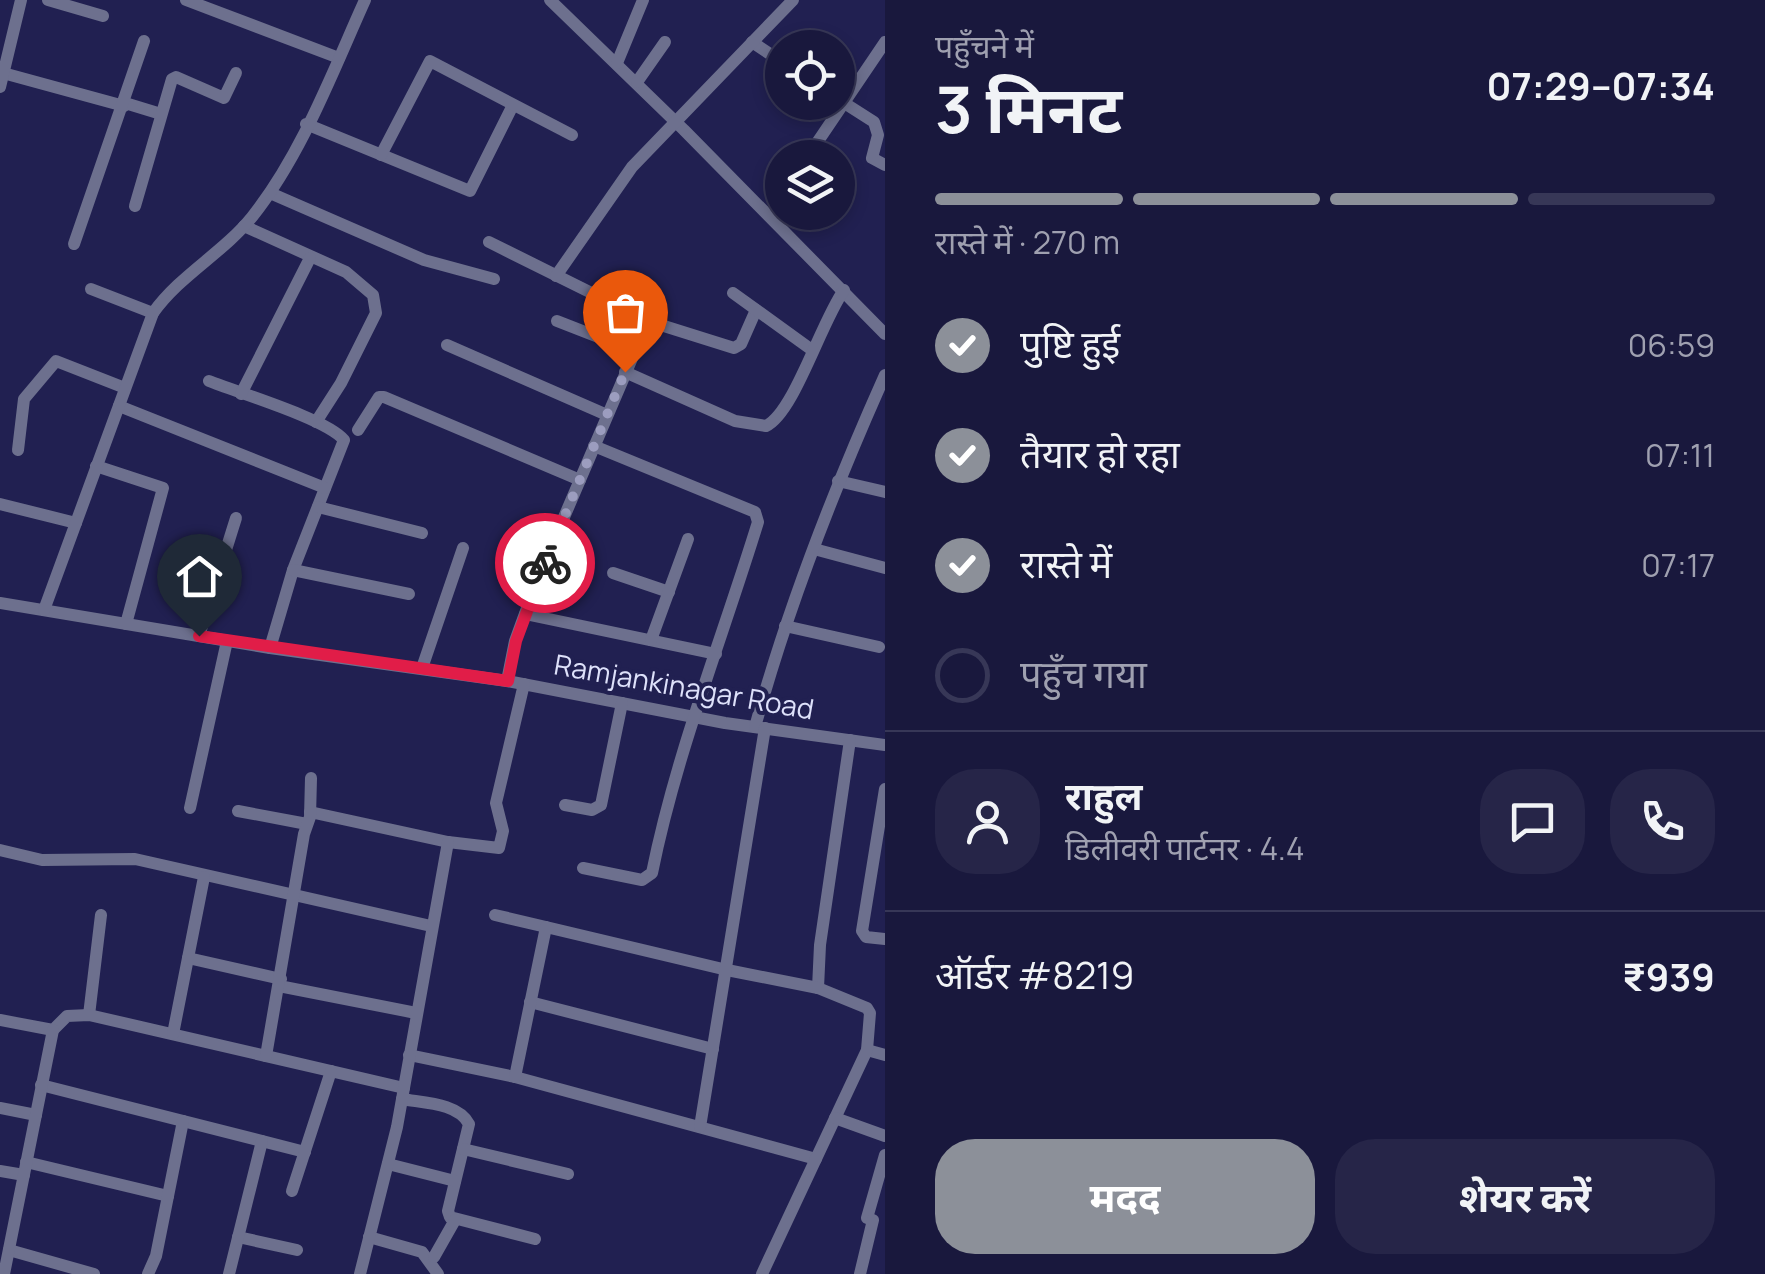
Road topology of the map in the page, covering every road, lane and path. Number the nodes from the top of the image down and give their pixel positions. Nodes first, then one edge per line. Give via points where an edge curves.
1 (20, 0) edge
2 (48, 0) edge
3 (186, 0) edge
4 (365, 0) edge
5 (550, 0) edge
6 (642, 0) edge
7 (792, 0) edge
8 (566, 6) edge
9 (103, 16) dead end
10 (6, 23) edge
11 (144, 41) dead end
12 (665, 42) dead end
13 (752, 42) junction
14 (885, 42) edge
15 (765, 51) edge
16 (338, 58) junction
17 (617, 62) junction
18 (236, 73) dead end
19 (1, 80) edge
20 (637, 82) junction
21 (855, 82) edge
22 (124, 105) junction
23 (513, 105) junction
24 (855, 110) edge
25 (161, 114) junction
26 (676, 121) junction
27 (306, 124) junction
28 (572, 135) dead end
29 (381, 156) junction
30 (885, 165) edge
31 (270, 193) junction
32 (134, 206) dead end
33 (244, 226) junction
34 (489, 242) dead end
35 (74, 244) dead end
36 (310, 258) junction
37 (556, 276) junction
38 (494, 280) dead end
39 (91, 290) dead end
40 (844, 290) junction
41 (733, 293) dead end
42 (756, 310) junction
43 (153, 313) junction
44 (556, 321) dead end
45 (648, 321) junction
46 (885, 334) edge
47 (448, 345) dead end
48 (812, 350) junction
49 (634, 351) junction
50 (625, 372) junction
51 (885, 375) edge
52 (209, 381) dead end
53 (126, 388) junction
54 (241, 394) junction
55 (118, 406) junction
56 (607, 415) junction
57 (316, 422) junction
58 (358, 430) dead end
59 (594, 446) junction
60 (18, 450) dead end
61 (96, 466) junction
62 (580, 480) junction
63 (838, 481) junction
64 (326, 488) junction
65 (885, 492) edge
66 (0, 504) edge
67 (318, 507) junction
68 (236, 518) dead end
69 (76, 523) junction
70 (422, 534) dead end
71 (688, 538) dead end
72 (463, 548) dead end
73 (814, 549) junction
74 (885, 568) edge
75 (293, 570) junction
76 (613, 573) dead end
77 (668, 592) junction
78 (409, 594) dead end
79 (0, 602) edge
80 (44, 610) junction
81 (525, 614) junction
82 (126, 624) junction
83 (784, 626) junction
84 (199, 636) junction
85 (651, 640) junction
86 (227, 641) junction
87 (879, 647) dead end
88 (270, 648) junction
89 (716, 654) junction
90 (422, 668) junction
91 (508, 681) junction
92 (524, 684) junction
93 (622, 702) junction
94 (695, 717) junction
95 (760, 727) junction
96 (850, 740) junction
97 (885, 745) edge
98 (311, 778) dead end
99 (885, 789) edge
100 (565, 805) dead end
101 (190, 808) dead end
102 (238, 811) dead end
103 (309, 818) junction
104 (448, 842) junction
105 (0, 850) edge
106 (583, 868) dead end
107 (204, 877) junction
108 (296, 897) junction
109 (100, 915) dead end
110 (495, 915) dead end
111 (431, 926) junction
112 (546, 927) junction
113 (885, 939) edge
114 (188, 958) junction
115 (727, 970) junction
116 (280, 983) junction
117 (818, 988) junction
118 (530, 1002) junction
119 (416, 1013) junction
120 (88, 1015) junction
121 (0, 1020) edge
122 (53, 1030) junction
123 (173, 1034) junction
124 (713, 1049) junction
125 (867, 1050) junction
126 (410, 1054) junction
127 (885, 1055) edge
128 (266, 1056) junction
129 (331, 1072) junction
130 (515, 1077) junction
131 (41, 1085) junction
132 (403, 1094) junction
133 (0, 1108) edge
134 (36, 1115) junction
135 (835, 1118) junction
136 (183, 1120) junction
137 (700, 1127) junction
138 (885, 1136) edge
139 (262, 1141) junction
140 (463, 1149) junction
141 (305, 1152) junction
142 (885, 1155) edge
143 (816, 1158) junction
144 (388, 1164) junction
145 (25, 1169) junction
146 (0, 1170) edge
147 (568, 1174) dead end
148 (455, 1181) junction
149 (292, 1191) dead end
150 (168, 1196) junction
151 (455, 1220) junction
152 (238, 1237) junction
153 (369, 1237) junction
154 (535, 1239) dead end
155 (297, 1250) dead end
156 (5, 1254) edge
157 (433, 1266) edge
158 (4, 1274) edge
159 (94, 1274) edge
160 (148, 1274) edge
161 (229, 1274) edge
162 (360, 1274) edge
163 (762, 1274) edge
164 (860, 1274) edge

1 - 10 street
2 - 9 street
3 - 16 street
4 - 16 street
5 - 8 street
6 - 17 street
7 - 13 street
8 - 17 street
10 - 19 street
11 - 22 street
12 - 20 street
13 - 15 street
13 - 26 street
14 - 21 street
16 - 27 street
17 - 20 street
18 - 25 street via 224,98 173,77
19 - 22 street
20 - 26 street
22 - 25 street
22 - 35 street
23 - 28 street
23 - 29 street via 470,190
23 - 29 street via 430,61
24 - 30 street via 874,122 872,158
25 - 32 street
26 - 37 street via 632,168
26 - 40 street
27 - 29 street
27 - 31 street
31 - 33 street
31 - 38 street via 424,260
33 - 36 street
33 - 43 street
34 - 37 street
36 - 54 street
36 - 57 street via 362,283 374,295 376,314
37 - 45 street
39 - 43 street
40 - 46 street
40 - 48 street
41 - 42 street
42 - 45 street via 738,347
42 - 48 street
43 - 53 street
44 - 49 street
45 - 49 street
47 - 56 street
48 - 50 street via 784,412 766,426 735,422
49 - 50 street
50 - 56 street
51 - 63 street
52 - 54 street
53 - 55 street
53 - 60 street via 56,361 24,398
54 - 57 street
55 - 61 street
55 - 64 street
56 - 59 street
57 - 64 street via 344,440
58 - 62 street via 384,396
59 - 62 street
59 - 89 street via 758,516
61 - 69 street
61 - 82 street via 163,488
62 - 81 street
63 - 65 street
63 - 73 street
64 - 67 street
66 - 69 street
67 - 70 street
67 - 75 street
68 - 84 street
69 - 80 street
71 - 77 street
72 - 90 street
73 - 74 street
73 - 83 street
75 - 78 street
75 - 88 street
76 - 77 street
77 - 85 street
79 - 80 street, Ramjankinagar Road
80 - 82 street, Ramjankinagar Road
81 - 85 street
81 - 91 street
82 - 84 street, Ramjankinagar Road
83 - 87 street
83 - 95 street
84 - 86 street, Ramjankinagar Road
85 - 89 street
86 - 88 street, Ramjankinagar Road
86 - 101 street
88 - 90 street, Ramjankinagar Road
89 - 94 street
90 - 91 street, Ramjankinagar Road
91 - 92 street, Ramjankinagar Road
92 - 93 street, Ramjankinagar Road
92 - 104 street via 496,803 502,846
93 - 94 street, Ramjankinagar Road
93 - 100 street via 601,805
94 - 95 street, Ramjankinagar Road
94 - 106 street via 648,878
95 - 96 street, Ramjankinagar Road
95 - 115 street
96 - 97 street, Ramjankinagar Road
96 - 117 street
98 - 103 street
99 - 113 street via 862,931
102 - 103 street
103 - 104 street
103 - 108 street
104 - 111 street
105 - 107 street via 42,860 135,858
107 - 108 street
107 - 114 street
108 - 111 street
108 - 116 street
109 - 120 street
110 - 112 street
111 - 119 street
112 - 115 street
112 - 118 street
114 - 116 street
114 - 123 street
115 - 117 street
115 - 124 street
116 - 119 street
116 - 128 street
117 - 125 street via 867,1008
118 - 124 street
118 - 130 street
119 - 126 street
120 - 122 street via 66,1016
120 - 123 street
121 - 122 street
122 - 131 street
123 - 128 street
124 - 137 street
125 - 127 street
125 - 135 street
126 - 130 street
126 - 132 street
128 - 129 street
129 - 132 street
129 - 141 street
130 - 137 street
131 - 134 street
131 - 136 street
132 - 140 street via 464,1115
132 - 144 street
133 - 134 street
134 - 145 street
135 - 138 street
135 - 143 street
136 - 139 street
136 - 150 street
137 - 143 street
139 - 141 street
139 - 152 street
140 - 147 street
140 - 148 street
141 - 149 street
142 - 164 street
143 - 163 street
144 - 148 street
144 - 153 street
145 - 146 street
145 - 150 street
145 - 156 street
148 - 151 street via 448,1211
150 - 160 street
151 - 154 street
151 - 157 street
152 - 155 street
152 - 161 street
153 - 157 street via 422,1252
153 - 162 street
156 - 158 street
156 - 159 street

